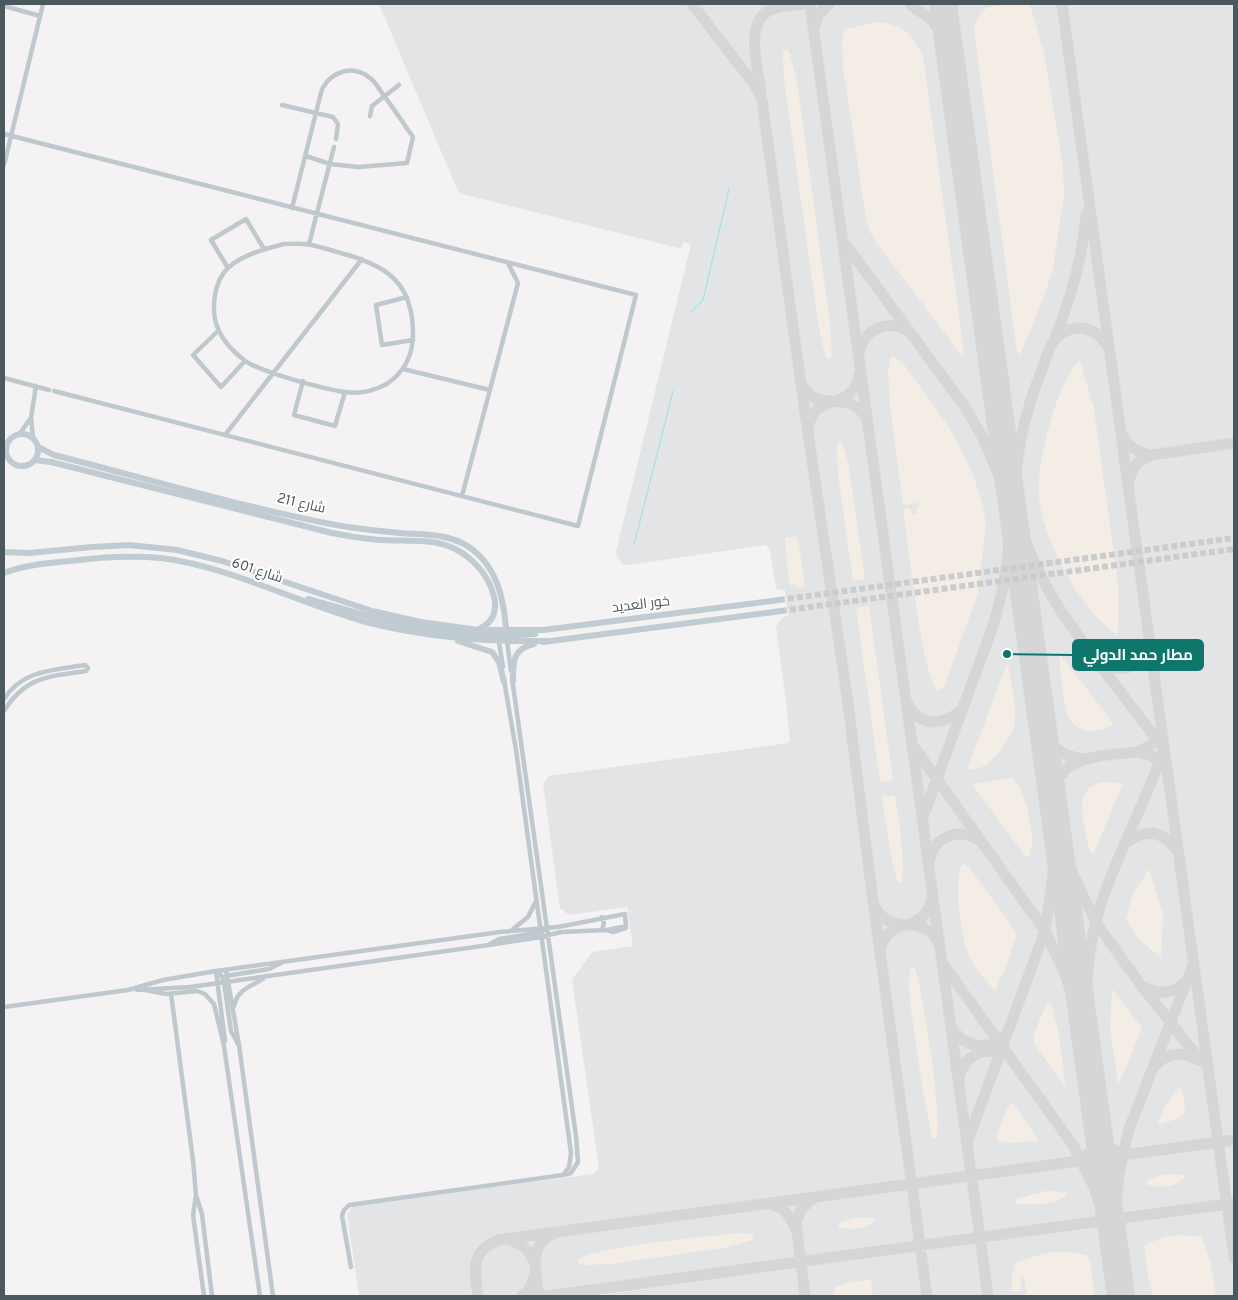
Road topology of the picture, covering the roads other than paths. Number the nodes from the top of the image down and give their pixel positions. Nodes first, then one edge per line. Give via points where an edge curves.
1 (43, 4) edge
2 (4, 6) edge
3 (40, 16) junction
4 (399, 85) dead end
5 (384, 96) junction
6 (282, 105) dead end
7 (316, 113) junction
8 (370, 116) dead end
9 (4, 134) edge
10 (11, 136) junction
11 (336, 139) dead end
12 (334, 147) dead end
13 (306, 156) junction
14 (330, 164) junction
15 (4, 165) edge
16 (292, 208) junction
17 (316, 214) junction
18 (309, 244) junction
19 (264, 249) junction
20 (362, 258) junction
21 (508, 263) junction
22 (228, 268) junction
23 (406, 297) junction
24 (218, 330) junction
25 (413, 340) junction
26 (245, 361) junction
27 (403, 369) junction
28 (273, 373) junction
29 (4, 378) edge
30 (303, 381) junction
31 (36, 386) junction
32 (490, 390) junction
33 (344, 392) junction
34 (31, 418) junction
35 (19, 434) junction
36 (225, 435) junction
37 (33, 438) junction
38 (11, 439) junction
39 (4, 440) edge
40 (38, 446) junction
41 (6, 454) edge
42 (34, 460) junction
43 (462, 496) junction
44 (4, 552) edge
45 (4, 574) edge
46 (293, 596) junction
47 (779, 600) tunnel mouth
48 (781, 611) tunnel mouth
49 (478, 630) junction
50 (507, 636) junction
51 (450, 638) junction
52 (546, 641) junction
53 (499, 642) junction
54 (513, 681) junction
55 (504, 682) junction
56 (4, 699) edge
57 (4, 711) edge
58 (537, 900) junction
59 (602, 917) junction
60 (546, 927) junction
61 (511, 930) junction
62 (605, 930) junction
63 (540, 932) junction
64 (548, 936) junction
65 (282, 962) junction
66 (226, 970) junction
67 (216, 971) junction
68 (266, 976) junction
69 (225, 979) junction
70 (218, 982) junction
71 (144, 989) junction
72 (128, 990) junction
73 (171, 994) junction
74 (4, 1007) edge
75 (234, 1010) junction
76 (551, 1016) junction
77 (238, 1045) junction
78 (224, 1046) junction
79 (566, 1069) junction
80 (566, 1175) junction
81 (196, 1195) junction
82 (351, 1267) dead end
83 (204, 1296) edge
84 (212, 1296) edge
85 (260, 1296) edge
86 (273, 1296) edge

1 - 3 street
2 - 3 street
3 - 10 street
4 - 5 street
5 - 7 street via 372,78 360,71 336,73 326,81
5 - 8 street via 372,106
5 - 14 street via 413,137 407,162 358,167
6 - 7 street
7 - 11 street via 333,117 338,124
7 - 13 street
9 - 10 street
10 - 15 street
10 - 16 street
12 - 14 street
13 - 14 street
13 - 16 street
14 - 17 street
16 - 17 street
17 - 18 street
17 - 21 street
18 - 19 street via 284,244
18 - 20 street
19 - 22 street
19 - 22 street via 246,219 211,240
20 - 23 street via 387,271
20 - 28 street
21 - 32 street via 518,283
21 - 43 street via 636,295 578,526
22 - 24 street via 214,298
23 - 25 street via 413,318
23 - 25 street via 376,305 382,345
24 - 26 street
24 - 26 street via 193,355 221,387
25 - 27 street
26 - 28 street
27 - 32 street
27 - 33 street via 390,382 376,389
28 - 30 street
28 - 36 street
29 - 31 street
30 - 33 street
30 - 33 street via 294,415 335,426
31 - 34 street
31 - 36 street
32 - 43 street
34 - 35 street
34 - 37 street
35 - 37 main road
35 - 38 main road
36 - 43 street
37 - 40 main road
38 - 39 main road
38 - 41 main road
40 - 42 main road
40 - 50 main road, شارع 211 via 54,455 328,524 381,532 433,534 457,541 479,555 494,576 501,595
41 - 42 main road via 18,465 27,465
42 - 49 main road, شارع 211 via 332,533 446,545 474,563 493,592 494,615
44 - 49 main road, شارع 601 via 29,554 110,545 177,550 222,561 372,611
45 - 46 main road, شارع 601 via 33,565 74,560 147,557 213,570
46 - 50 main road via 421,628
46 - 51 main road, شارع 601 via 367,622
47 - 50 main road, خور العديد
48 - 52 main road
49 - 50 main road, شارع 601
50 - 52 main road
50 - 53 main road
50 - 54 street
51 - 53 main road, شارع 601
51 - 55 main road via 492,652 499,662
52 - 54 main road via 525,646 517,653
53 - 55 street
54 - 60 street
55 - 58 street
56 - 57 street via 20,681 37,673 85,665 88,668 30,683 14,696
58 - 61 street via 528,917
58 - 63 street
59 - 60 street
59 - 62 street
59 - 62 street via 624,914 626,928
60 - 63 street
60 - 64 street
61 - 63 street
61 - 65 street
62 - 64 street
63 - 64 street
63 - 68 street via 489,945
63 - 76 street
64 - 79 street
65 - 66 street
65 - 69 street via 269,969
66 - 67 street
66 - 69 street
67 - 69 street
67 - 70 street
67 - 72 street
68 - 69 street
68 - 75 street via 241,991
69 - 70 street
69 - 75 street
69 - 77 street via 231,1031
70 - 71 street via 185,988
70 - 78 street
71 - 72 street
71 - 73 street
72 - 74 street
73 - 78 street via 192,990 209,997 216,1009
73 - 81 street
75 - 77 street
76 - 79 street via 556,1020
76 - 80 street via 571,1154
77 - 86 street
78 - 85 street
79 - 80 street via 578,1159 576,1168
80 - 82 street via 349,1205 342,1216
81 - 83 street via 193,1215
81 - 84 street via 201,1210

